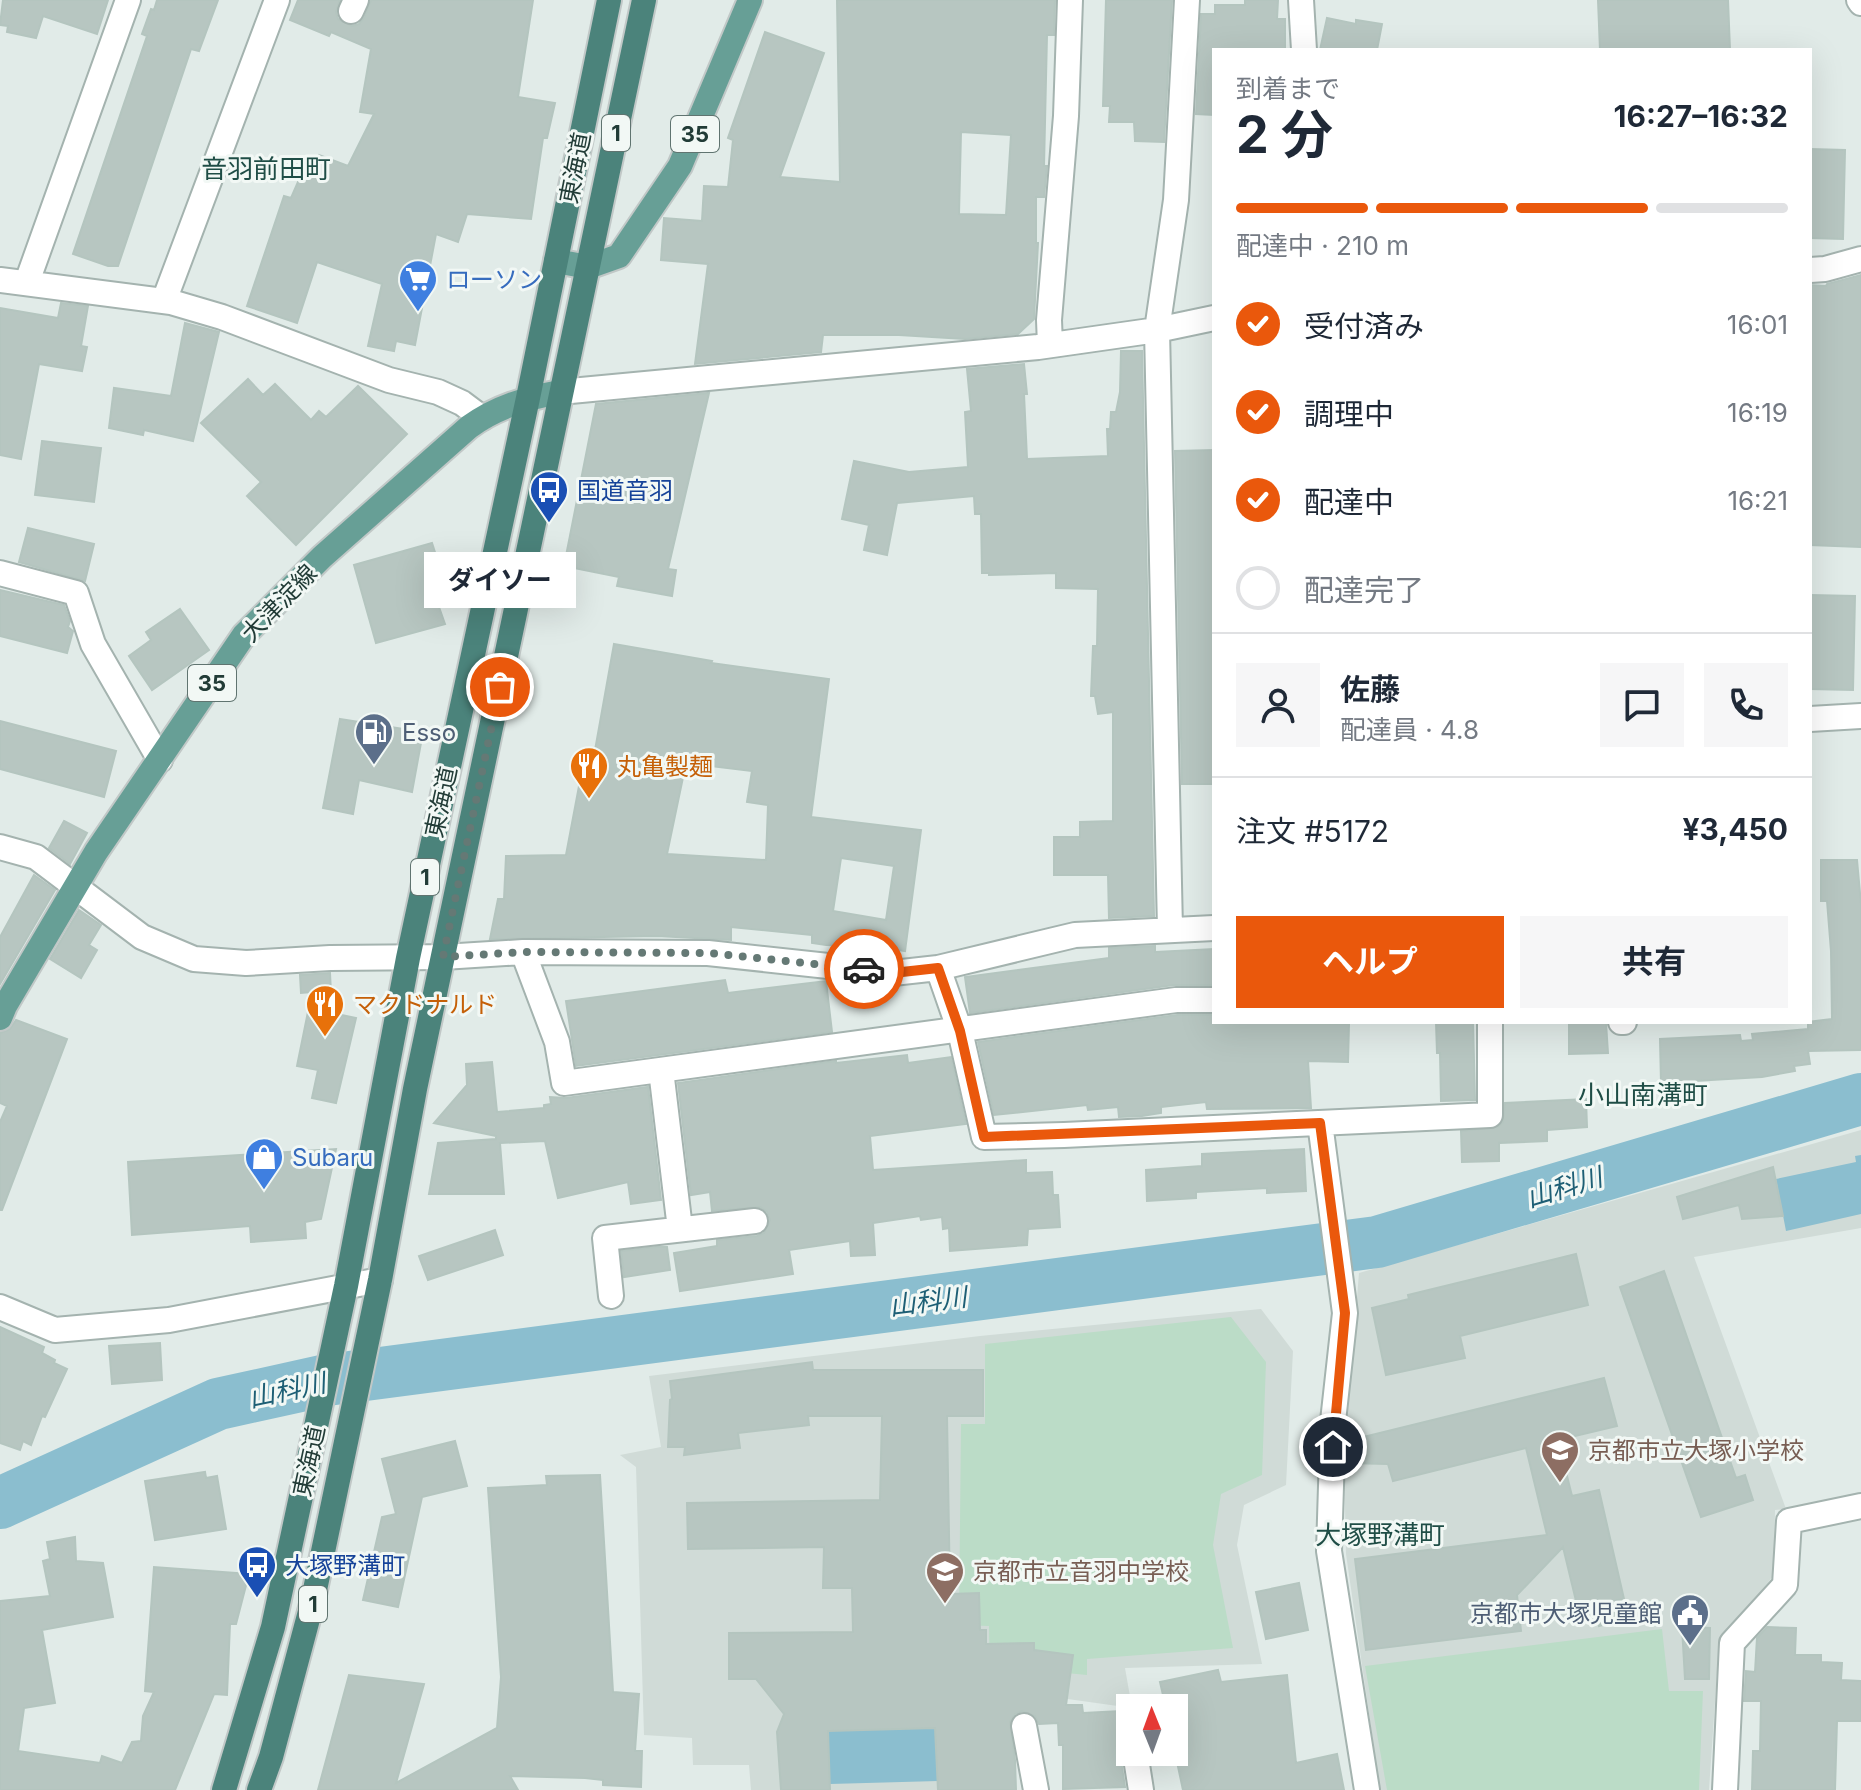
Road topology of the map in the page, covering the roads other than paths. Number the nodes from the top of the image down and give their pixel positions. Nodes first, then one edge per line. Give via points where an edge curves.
1 (128, 0) edge
2 (277, 0) edge
3 (609, 0) edge
4 (644, 0) edge
5 (750, 0) edge
6 (1070, 0) edge
7 (1187, 0) edge
8 (1301, 0) edge
9 (1304, 48) edge
10 (1861, 259) edge
11 (556, 261) junction
12 (588, 267) junction
13 (1812, 270) edge
14 (0, 280) edge
15 (27, 282) junction
16 (164, 301) junction
17 (1212, 318) edge
18 (1157, 330) junction
19 (1050, 345) junction
20 (560, 392) junction
21 (528, 398) junction
22 (482, 418) junction
23 (0, 573) edge
24 (1861, 716) edge
25 (1812, 719) edge
26 (160, 760) junction
27 (0, 847) edge
28 (75, 888) junction
29 (1212, 928) edge
30 (1170, 929) junction
31 (523, 952) junction
32 (443, 957) junction
33 (408, 958) junction
34 (938, 968) junction
35 (1212, 1000) edge
36 (0, 1018) edge
37 (1490, 1024) edge
38 (960, 1031) junction
39 (661, 1070) junction
40 (1320, 1123) junction
41 (755, 1221) dead end
42 (680, 1229) junction
43 (380, 1280) junction
44 (346, 1286) junction
45 (611, 1296) dead end
46 (0, 1307) edge
47 (1861, 1506) edge
48 (1024, 1726) dead end
49 (1137, 1766) edge
50 (224, 1790) edge
51 (259, 1790) edge
52 (1036, 1790) edge
53 (1141, 1790) edge
54 (1367, 1790) edge
55 (1725, 1790) edge

1 - 15 street
2 - 16 street
3 - 11 highway, 東海道 / 1
4 - 12 highway, 東海道 / 1
5 - 12 main road, 35 via 680,166 619,256
6 - 19 street
7 - 18 street via 1176,200
8 - 9 street
10 - 13 street
11 - 12 main road
11 - 21 highway, 東海道 / 1
12 - 20 highway, 東海道 / 1
14 - 15 street
15 - 16 street
16 - 22 street via 222,317 389,380 438,392
17 - 18 street
18 - 19 street
18 - 30 street
19 - 20 street
20 - 21 main road, 大津淀線 / 35
20 - 32 highway, 東海道 / 1
21 - 22 main road, 大津淀線 / 35
21 - 33 highway, 東海道 / 1
22 - 26 main road, 大津淀線 / 35 via 322,557 244,635
23 - 26 street via 76,593 93,644
24 - 25 street
26 - 28 main road, 大津淀線 / 35
27 - 28 street via 36,857
28 - 33 street via 142,937 194,959 246,963
28 - 36 main road, 大津淀線 / 35
29 - 30 street
30 - 34 street via 1075,935
31 - 32 street
31 - 34 street via 708,953 893,973
31 - 39 street via 557,1042 564,1083
32 - 33 street
32 - 43 highway, 東海道 / 1
33 - 44 highway, 東海道 / 1
34 - 38 street
35 - 38 street via 1176,1000
37 - 40 street via 1490,1115
38 - 39 street
38 - 40 street via 984,1137
39 - 42 street
40 - 54 street via 1345,1313 1333,1421 1329,1551
41 - 42 street
42 - 45 street via 605,1238
43 - 44 street
43 - 51 highway, 東海道 / 1 via 312,1604
44 - 46 street via 169,1320 55,1330
44 - 50 highway, 東海道 / 1 via 273,1627
47 - 55 street via 1789,1521 1785,1585 1732,1643
48 - 52 street
49 - 53 street

